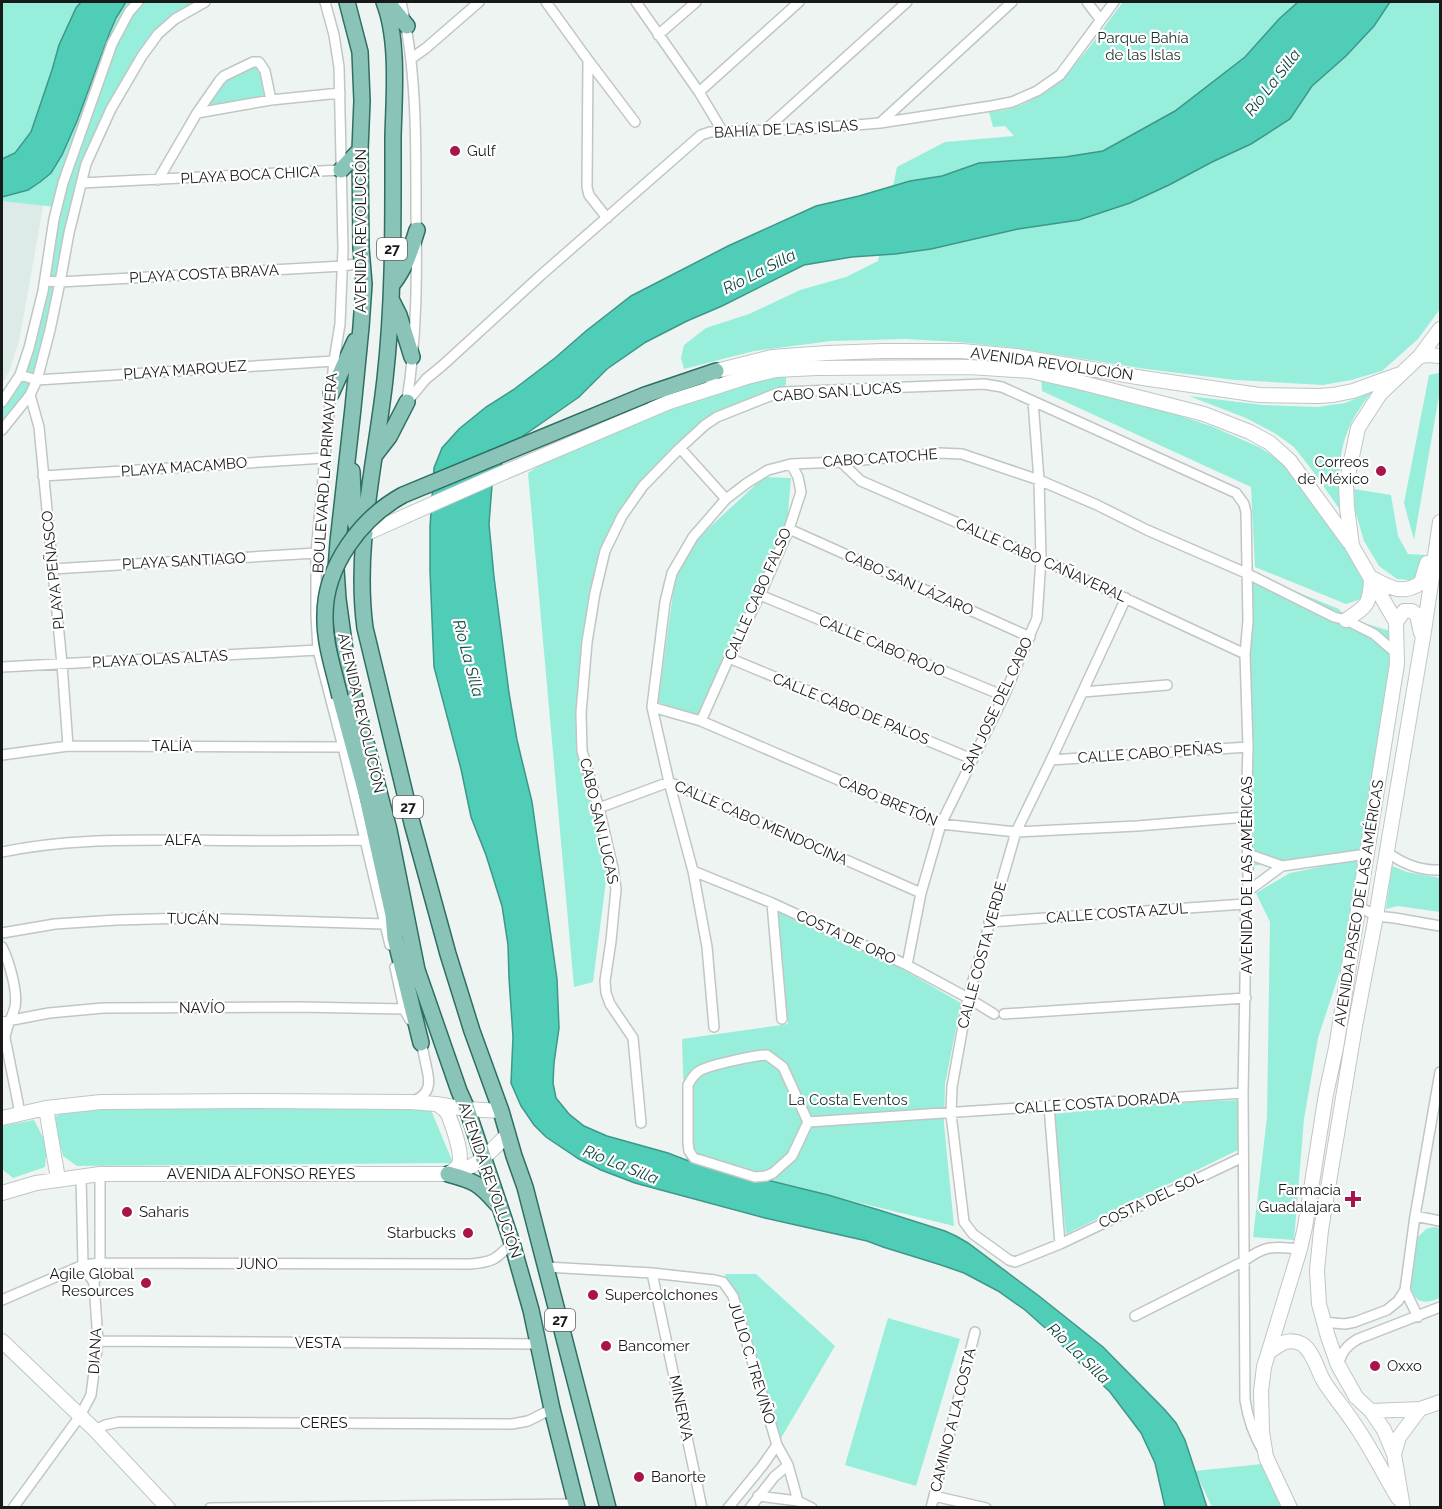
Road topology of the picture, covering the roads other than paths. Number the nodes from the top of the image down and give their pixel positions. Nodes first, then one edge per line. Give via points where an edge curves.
1 (138, 2) edge
2 (205, 2) edge
3 (325, 2) edge
4 (347, 2) edge
5 (386, 2) edge
6 (401, 2) edge
7 (479, 2) edge
8 (546, 2) edge
9 (636, 2) edge
10 (696, 2) edge
11 (799, 2) edge
12 (907, 2) edge
13 (1012, 2) edge
14 (1087, 2) edge
15 (1114, 2) edge
16 (1100, 19) junction
17 (407, 26) junction
18 (658, 35) junction
19 (412, 58) junction
20 (588, 60) junction
21 (699, 92) junction
22 (340, 93) junction
23 (271, 100) junction
24 (197, 113) junction
25 (635, 122) dead end
26 (880, 123) junction
27 (764, 131) junction
28 (723, 132) junction
29 (360, 150) junction
30 (341, 170) junction
31 (158, 180) junction
32 (81, 183) junction
33 (607, 218) junction
34 (417, 230) junction
35 (343, 249) junction
36 (362, 255) junction
37 (343, 266) junction
38 (45, 281) junction
39 (60, 282) junction
40 (391, 292) junction
41 (361, 327) junction
42 (1440, 329) edge
43 (1420, 356) junction
44 (1440, 356) edge
45 (412, 357) junction
46 (333, 361) junction
47 (716, 371) junction
48 (1404, 373) junction
49 (20, 375) junction
50 (36, 380) junction
51 (331, 394) junction
52 (30, 395) junction
53 (1033, 401) junction
54 (2, 402) edge
55 (407, 402) junction
56 (669, 402) junction
57 (2, 430) edge
58 (680, 448) junction
59 (375, 455) junction
60 (325, 458) junction
61 (347, 458) junction
62 (841, 462) junction
63 (791, 464) junction
64 (43, 476) junction
65 (1039, 480) junction
66 (1236, 494) joint
67 (372, 498) junction
68 (726, 499) junction
69 (413, 513) junction
70 (1440, 524) edge
71 (789, 529) junction
72 (365, 534) junction
73 (1352, 546) junction
74 (316, 554) junction
75 (1041, 559) junction
76 (52, 570) junction
77 (1246, 573) junction
78 (1371, 576) junction
79 (760, 595) junction
80 (1126, 598) junction
81 (1346, 620) junction
82 (1396, 622) junction
83 (1030, 637) junction
84 (1423, 637) junction
85 (318, 650) junction
86 (1396, 652) junction
87 (1245, 654) junction
88 (729, 658) junction
89 (62, 664) junction
90 (2, 667) edge
91 (1167, 685) dead end
92 (1083, 692) junction
93 (1004, 696) junction
94 (652, 706) junction
95 (700, 721) junction
96 (68, 746) junction
97 (343, 747) junction
98 (1248, 747) junction
99 (2, 755) edge
100 (972, 759) junction
101 (1051, 760) junction
102 (669, 782) junction
103 (599, 808) junction
104 (1246, 817) junction
105 (941, 824) junction
106 (1016, 832) junction
107 (365, 840) junction
108 (2, 852) edge
109 (1387, 852) junction
110 (1248, 854) junction
111 (1367, 854) junction
112 (1282, 866) junction
113 (1440, 870) edge
114 (693, 871) junction
115 (1248, 891) junction
116 (921, 893) junction
117 (772, 903) junction
118 (1245, 904) junction
119 (1358, 906) junction
120 (1376, 916) junction
121 (389, 919) junction
122 (989, 922) junction
123 (1440, 926) edge
124 (2, 933) edge
125 (2, 947) edge
126 (907, 965) junction
127 (417, 970) junction
128 (968, 998) junction
129 (1246, 998) junction
130 (404, 1009) junction
131 (782, 1019) dead end
132 (6, 1021) edge
133 (714, 1027) dead end
134 (421, 1043) junction
135 (1440, 1072) edge
136 (1243, 1093) junction
137 (411, 1102) junction
138 (436, 1104) junction
139 (1049, 1106) junction
140 (46, 1108) junction
141 (467, 1109) junction
142 (501, 1111) junction
143 (20, 1113) junction
144 (951, 1113) junction
145 (2, 1115) edge
146 (808, 1122) junction
147 (641, 1123) dead end
148 (508, 1134) junction
149 (1430, 1135) junction
150 (1440, 1137) edge
151 (1243, 1157) junction
152 (484, 1158) junction
153 (100, 1174) junction
154 (448, 1174) junction
155 (81, 1176) junction
156 (58, 1179) junction
157 (2, 1193) edge
158 (503, 1212) junction
159 (1415, 1216) junction
160 (1440, 1221) edge
161 (512, 1243) junction
162 (1059, 1244) junction
163 (1300, 1249) junction
164 (1244, 1261) junction
165 (100, 1263) junction
166 (84, 1264) junction
167 (546, 1267) junction
168 (652, 1273) junction
169 (94, 1283) junction
170 (1405, 1290) junction
171 (2, 1300) edge
172 (1440, 1307) edge
173 (1135, 1316) dead end
174 (1418, 1317) junction
175 (1323, 1322) junction
176 (975, 1332) dead end
177 (2, 1341) edge
178 (98, 1341) junction
179 (539, 1344) junction
180 (1269, 1352) junction
181 (1338, 1365) junction
182 (1316, 1367) junction
183 (1356, 1396) junction
184 (1440, 1402) edge
185 (552, 1409) junction
186 (1420, 1409) junction
187 (1371, 1411) junction
188 (80, 1416) junction
189 (95, 1430) junction
190 (777, 1445) junction
191 (1394, 1454) junction
192 (1266, 1456) junction
193 (788, 1465) junction
194 (758, 1496) junction
195 (934, 1496) junction
196 (798, 1500) junction
197 (577, 1506) edge
198 (1403, 1506) edge
199 (13, 1508) edge
200 (168, 1508) edge
201 (210, 1508) edge
202 (608, 1508) edge
203 (702, 1508) edge
204 (728, 1508) edge
205 (750, 1508) edge
206 (812, 1508) edge
207 (931, 1508) edge
208 (986, 1508) edge
209 (1290, 1508) edge

1 - 38 street via 112,44 63,183
2 - 32 street via 166,26 142,56 111,109
3 - 22 street, BOULEVARD LA PRIMAVERA via 337,51
4 - 29 main road, AVENIDA REVOLUCIÓN / 27 via 360,52
5 - 17 main road
5 - 40 main road, AVENIDA REVOLUCIÓN / 27 via 393,74
6 - 17 street
7 - 19 street
8 - 20 street
9 - 18 street
10 - 18 street
11 - 21 street
12 - 27 street
13 - 26 street
14 - 16 street
15 - 16 street, BAHÍA DE LAS ISLAS
16 - 26 street, BAHÍA DE LAS ISLAS via 1060,75 1037,91 1012,102
17 - 19 street
18 - 21 street
19 - 34 street
20 - 25 street
20 - 33 street via 587,188
21 - 28 street
22 - 23 street
22 - 30 street, BOULEVARD LA PRIMAVERA
23 - 24 street
23 - 24 street, PLAYA BOCA CHICA via 265,71 259,62 253,62 224,76
24 - 31 street, PLAYA BOCA CHICA
26 - 27 street, BAHÍA DE LAS ISLAS
27 - 28 street, BAHÍA DE LAS ISLAS
28 - 33 street, BAHÍA DE LAS ISLAS via 701,135
29 - 30 main road
29 - 36 main road, AVENIDA REVOLUCIÓN / 27
30 - 31 street, PLAYA BOCA CHICA
30 - 35 street, BOULEVARD LA PRIMAVERA
31 - 32 street, PLAYA BOCA CHICA
32 - 39 street
33 - 55 street, BAHÍA DE LAS ISLAS via 426,379
34 - 40 main road via 406,264
34 - 45 street
35 - 36 street
35 - 37 street, BOULEVARD LA PRIMAVERA
36 - 37 street, PLAYA COSTA BRAVA
36 - 41 main road, AVENIDA REVOLUCIÓN / 27
37 - 39 street, PLAYA COSTA BRAVA
37 - 46 street, BOULEVARD LA PRIMAVERA via 340,324
38 - 39 street, PLAYA COSTA BRAVA
38 - 49 street
39 - 50 street
40 - 45 main road
40 - 59 main road, AVENIDA REVOLUCIÓN / 27
41 - 51 main road
41 - 61 main road, AVENIDA REVOLUCIÓN / 27
42 - 43 main road, AVENIDA PASEO DE LAS AMÉRICAS
43 - 44 main road
43 - 48 main road, AVENIDA PASEO DE LAS AMÉRICAS
45 - 55 street
46 - 50 street, PLAYA MARQUEZ
46 - 51 street, BOULEVARD LA PRIMAVERA
47 - 48 main road, AVENIDA REVOLUCIÓN via 772,357 962,351 1249,393 1319,396 1353,391
47 - 56 main road, AVENIDA REVOLUCIÓN
47 - 121 main road, bridge via 645,395 403,495 368,521 342,555 327,593 326,632 366,793
48 - 73 main road, AVENIDA PASEO DE LAS AMÉRICAS via 1380,394 1358,428 1346,485
49 - 50 street
49 - 54 street
50 - 52 street
51 - 60 street, BOULEVARD LA PRIMAVERA
52 - 57 street
52 - 64 street, PLAYA PEÑASCO via 39,428
53 - 58 street, CABO SAN LUCAS via 1002,387 984,384 782,392 717,417
53 - 65 street, SAN JOSE DEL CABO
53 - 66 street, CABO SAN LUCAS
55 - 59 main road
56 - 69 main road, AVENIDA REVOLUCIÓN
56 - 73 main road, AVENIDA REVOLUCIÓN via 776,370 969,367 1031,371 1204,414 1250,432 1290,461
58 - 68 street
58 - 103 street, CABO SAN LUCAS via 643,486 622,516 605,551 594,593 581,723 582,751
59 - 67 main road, AVENIDA REVOLUCIÓN / 27
60 - 64 street, PLAYA MACAMBO
60 - 74 street, BOULEVARD LA PRIMAVERA
61 - 72 main road via 353,473 354,520 358,530
61 - 127 main road, AVENIDA REVOLUCIÓN / 27 via 336,569 341,625
62 - 63 street, CABO CATOCHE
62 - 65 street, CABO CATOCHE via 962,454
62 - 75 street, CALLE CABO CAÑAVERAL via 861,481
63 - 68 street, CABO CATOCHE via 768,470
63 - 71 street, CALLE CABO FALSO via 801,492
64 - 76 street, PLAYA PEÑASCO
65 - 75 street, SAN JOSE DEL CABO
65 - 77 street, CABO CATOCHE
66 - 77 street, AVENIDA DE LAS AMÉRICAS via 1246,512
67 - 69 main road
67 - 72 main road, AVENIDA REVOLUCIÓN / 27
68 - 94 street, CABO CATOCHE via 693,537 672,573 664,602
69 - 72 main road, AVENIDA REVOLUCIÓN
70 - 78 main road via 1421,583 1401,590
70 - 84 main road, AVENIDA PASEO DE LAS AMÉRICAS
71 - 79 street, CALLE CABO FALSO
71 - 83 street, CABO SAN LÁZARO
72 - 142 main road, AVENIDA REVOLUCIÓN / 27 via 362,595 372,662 448,954
73 - 78 main road, AVENIDA PASEO DE LAS AMÉRICAS
74 - 76 street, PLAYA SANTIAGO
74 - 85 street, BOULEVARD LA PRIMAVERA
75 - 80 street, CALLE CABO CAÑAVERAL
75 - 83 street, SAN JOSE DEL CABO via 1037,618
76 - 89 street, PLAYA PEÑASCO
77 - 81 street, CABO CATOCHE
77 - 87 street, AVENIDA DE LAS AMÉRICAS
78 - 81 main road via 1366,605
78 - 82 main road, AVENIDA PASEO DE LAS AMÉRICAS
79 - 88 street, CALLE CABO FALSO
79 - 93 street, CALLE CABO ROJO
80 - 87 street, CALLE CABO CAÑAVERAL
80 - 92 street, CALLE COSTA VERDE
81 - 86 street, CABO CATOCHE via 1374,634
82 - 84 main road via 1404,611 1415,612
82 - 86 main road, AVENIDA PASEO DE LAS AMÉRICAS
83 - 93 street, SAN JOSE DEL CABO
84 - 109 main road, AVENIDA PASEO DE LAS AMÉRICAS
85 - 89 street, PLAYA OLAS ALTAS
85 - 97 street, BOULEVARD LA PRIMAVERA
86 - 111 main road, AVENIDA PASEO DE LAS AMÉRICAS
87 - 98 street, AVENIDA DE LAS AMÉRICAS
88 - 95 street, CALLE CABO FALSO
88 - 100 street, CALLE CABO DE PALOS
89 - 90 street, PLAYA OLAS ALTAS
89 - 96 street, PLAYA PEÑASCO
91 - 92 street
92 - 101 street, CALLE COSTA VERDE
93 - 100 street, SAN JOSE DEL CABO
94 - 95 street, CABO BRETÓN
94 - 102 street, CABO CATOCHE
95 - 105 street, CABO BRETÓN
96 - 97 street, TALÍA
96 - 99 street, TALÍA
97 - 107 street, BOULEVARD LA PRIMAVERA
98 - 101 street, CALLE CABO PEÑAS
98 - 104 street, AVENIDA DE LAS AMÉRICAS
100 - 105 street, SAN JOSE DEL CABO
101 - 106 street, CALLE COSTA VERDE
102 - 103 street, CALLE CABO MENDOCINA
102 - 114 street, CABO CATOCHE
102 - 116 street, CALLE CABO MENDOCINA
103 - 147 street, CABO SAN LUCAS via 616,889 606,993 609,1004 633,1038
104 - 106 street, CABO BRETÓN
104 - 110 street, AVENIDA DE LAS AMÉRICAS
105 - 106 street, CABO BRETÓN
105 - 116 street, SAN JOSE DEL CABO
106 - 122 street, CALLE COSTA VERDE
107 - 108 street, ALFA via 136,840 67,843
107 - 121 street, BOULEVARD LA PRIMAVERA
109 - 113 street via 1409,866
109 - 120 main road, AVENIDA PASEO DE LAS AMÉRICAS
110 - 112 street
110 - 115 street, AVENIDA DE LAS AMÉRICAS
111 - 112 street
111 - 119 main road, AVENIDA PASEO DE LAS AMÉRICAS
112 - 115 street
114 - 117 street, COSTA DE ORO
114 - 133 street, CABO CATOCHE via 707,947
115 - 118 street, AVENIDA DE LAS AMÉRICAS
116 - 126 street, SAN JOSE DEL CABO
117 - 126 street, COSTA DE ORO
117 - 131 street
118 - 122 street, CALLE COSTA AZUL
118 - 129 street, AVENIDA DE LAS AMÉRICAS
119 - 120 street
119 - 163 main road, AVENIDA PASEO DE LAS AMÉRICAS
120 - 123 street
120 - 175 main road, AVENIDA PASEO DE LAS AMÉRICAS via 1321,1230 1317,1270
121 - 124 street, TUCÁN via 127,919 63,923
121 - 127 main road via 409,962
121 - 130 street, BOULEVARD LA PRIMAVERA
121 - 134 main road
122 - 128 street, CALLE COSTA VERDE
125 - 132 street via 15,996
126 - 128 street, COSTA DE ORO
127 - 141 main road, AVENIDA REVOLUCIÓN / 27
128 - 129 street, COSTA DE ORO via 999,1014
128 - 144 street, CALLE COSTA VERDE
129 - 136 street, AVENIDA DE LAS AMÉRICAS
130 - 132 street, NAVÍO via 103,1008
130 - 134 street, BOULEVARD LA PRIMAVERA
132 - 143 street via 5,1047
134 - 137 street, BOULEVARD LA PRIMAVERA via 429,1084 423,1096
135 - 149 street
136 - 139 street, CALLE COSTA DORADA
136 - 151 street, AVENIDA DE LAS AMÉRICAS
137 - 138 main road
137 - 140 main road via 118,1102
138 - 141 main road
138 - 154 main road via 448,1114 459,1153 459,1164
139 - 144 street, CALLE COSTA DORADA
139 - 162 street
140 - 143 main road
140 - 156 main road
141 - 142 main road
141 - 152 main road, AVENIDA REVOLUCIÓN / 27
142 - 148 main road, AVENIDA REVOLUCIÓN / 27
143 - 145 main road
144 - 146 street, CALLE COSTA DORADA
144 - 162 street, CALLE COSTA VERDE via 964,1222 968,1228 1015,1262
146 - 146 street via 783,1067 766,1055 701,1070 688,1085 691,1154 755,1177 773,1173 785,1164
148 - 152 main road, AVENIDA ALFONSO REYES
148 - 167 main road, AVENIDA REVOLUCIÓN / 27
149 - 150 street
149 - 159 street
151 - 162 street, COSTA DEL SOL
151 - 164 street, AVENIDA DE LAS AMÉRICAS
152 - 154 main road, AVENIDA ALFONSO REYES via 474,1166
152 - 158 main road, AVENIDA REVOLUCIÓN / 27
153 - 154 main road, AVENIDA ALFONSO REYES
153 - 155 main road, AVENIDA ALFONSO REYES
153 - 165 street, DIANA
154 - 158 main road via 480,1185
155 - 156 main road, AVENIDA ALFONSO REYES
155 - 166 street, DIANA
156 - 157 main road, AVENIDA ALFONSO REYES
158 - 161 main road, AVENIDA REVOLUCIÓN / 27
159 - 160 street
159 - 170 street
161 - 165 street, JUNO via 497,1259 470,1264
161 - 179 main road, AVENIDA REVOLUCIÓN / 27
163 - 164 street via 1271,1247
163 - 180 main road, AVENIDA PASEO DE LAS AMÉRICAS
164 - 173 street
164 - 192 street via 1245,1400 1248,1420
165 - 166 street, JUNO
165 - 169 street, DIANA
166 - 169 street, DIANA
166 - 171 street, JUNO
167 - 168 street
167 - 202 main road, AVENIDA REVOLUCIÓN / 27
168 - 190 street, JULIO C. TREVIÑO via 723,1282 733,1296
168 - 203 street, MINERVA
169 - 178 street, DIANA
170 - 174 street
170 - 175 street via 1387,1310 1345,1324
172 - 174 street
174 - 181 street via 1349,1344
175 - 181 main road, AVENIDA PASEO DE LAS AMÉRICAS
176 - 195 street, CAMINO A LA COSTA
177 - 188 main road
178 - 179 street, VESTA
178 - 188 street, DIANA via 91,1395
179 - 185 main road, AVENIDA REVOLUCIÓN / 27
180 - 182 main road via 1287,1340 1294,1341 1310,1352
180 - 192 main road, AVENIDA PASEO DE LAS AMÉRICAS via 1261,1390
181 - 183 main road, AVENIDA PASEO DE LAS AMÉRICAS
182 - 183 main road via 1339,1389
182 - 198 main road
183 - 187 main road, AVENIDA PASEO DE LAS AMÉRICAS
184 - 186 main road
185 - 189 street, CERES via 512,1424 119,1422
185 - 197 main road, AVENIDA REVOLUCIÓN / 27
186 - 187 main road
186 - 191 main road via 1399,1437
187 - 191 main road, AVENIDA PASEO DE LAS AMÉRICAS
188 - 189 main road
188 - 199 street, DIANA
189 - 200 main road
190 - 193 street, JULIO C. TREVIÑO
190 - 204 street, JULIO C. TREVIÑO
191 - 198 main road, AVENIDA PASEO DE LAS AMÉRICAS
192 - 209 main road, AVENIDA PASEO DE LAS AMÉRICAS
193 - 194 street
193 - 196 street, JULIO C. TREVIÑO
194 - 196 street
194 - 205 street
195 - 207 street, CAMINO A LA COSTA
195 - 208 street
196 - 206 street
197 - 201 street

